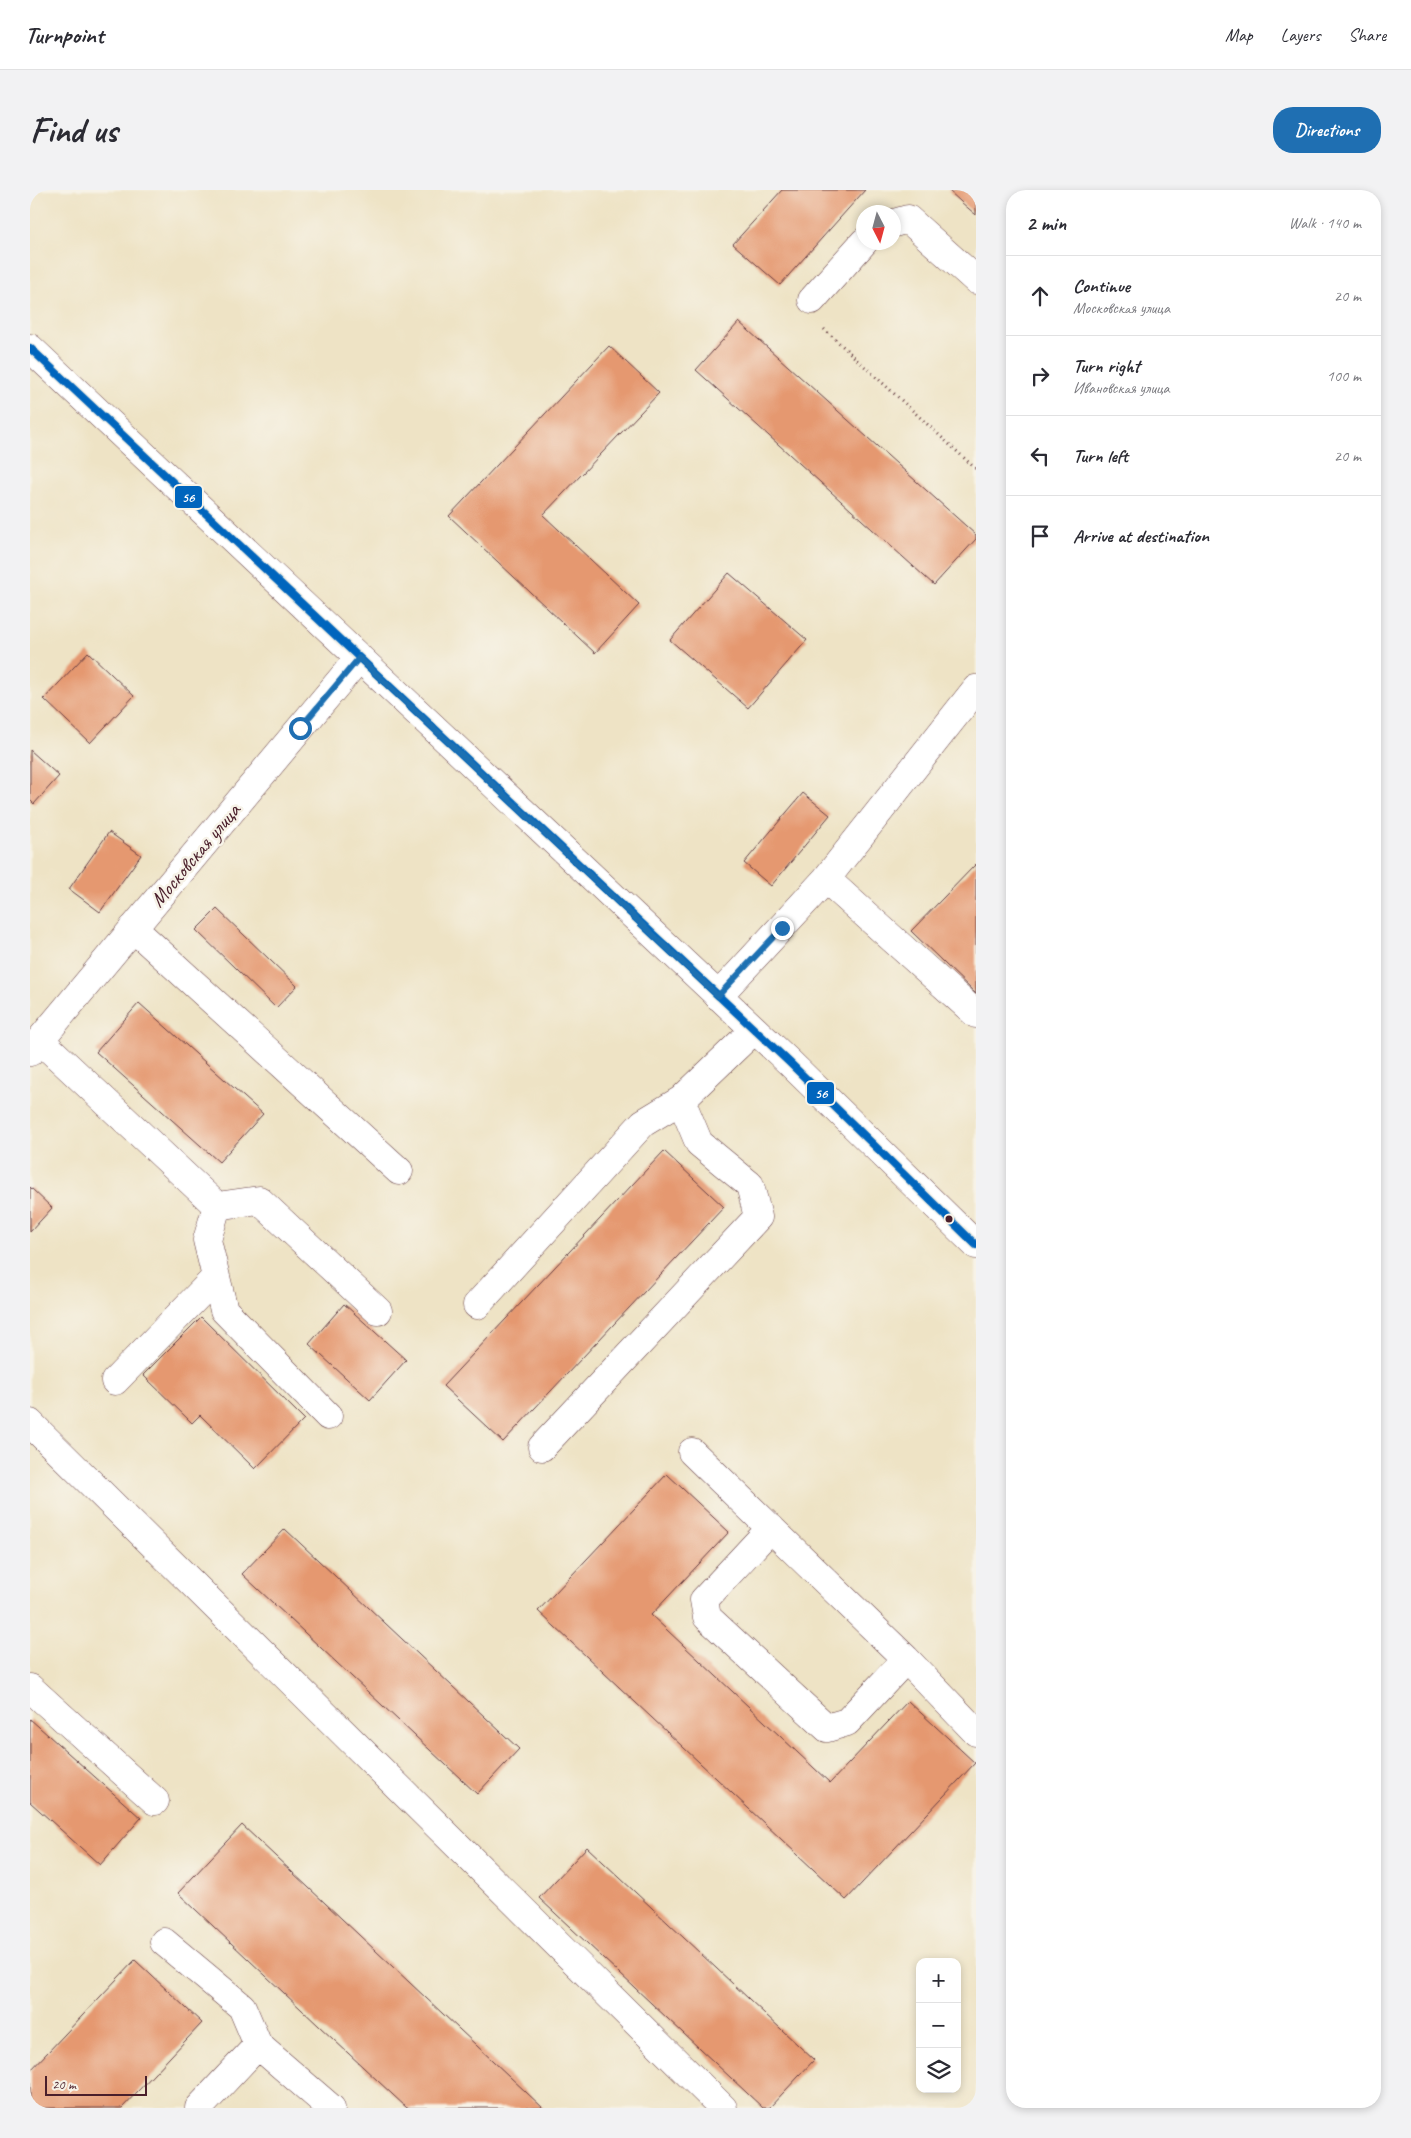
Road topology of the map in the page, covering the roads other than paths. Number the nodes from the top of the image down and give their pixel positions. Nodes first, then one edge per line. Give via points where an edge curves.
1 (901, 221) edge
2 (857, 250) edge
3 (976, 280) edge
4 (812, 300) road end
5 (30, 348) edge
6 (359, 658) junction
7 (976, 689) edge
8 (826, 879) junction
9 (134, 928) junction
10 (718, 996) junction
11 (976, 1014) edge
12 (754, 1030) junction
13 (35, 1046) edge
14 (681, 1100) junction
15 (399, 1171) dead end
16 (217, 1206) junction
17 (976, 1245) edge
18 (216, 1277) junction
19 (476, 1305) dead end
20 (378, 1311) dead end
21 (115, 1381) dead end
22 (328, 1416) dead end
23 (30, 1423) edge
24 (542, 1446) dead end
25 (692, 1452) dead end
26 (770, 1528) junction
27 (906, 1660) junction
28 (30, 1688) edge
29 (976, 1731) edge
30 (155, 1801) dead end
31 (164, 1942) dead end
32 (258, 2045) junction
33 (199, 2108) edge
34 (330, 2108) edge
35 (723, 2108) edge

1 - 3 main road via 908,219
2 - 4 main road
5 - 6 main road
6 - 9 main road, Московская улица
6 - 10 main road
7 - 8 main road
8 - 10 main road
8 - 11 main road
9 - 13 main road, Московская улица
9 - 15 main road
10 - 12 main road
12 - 14 main road
12 - 17 main road
13 - 16 main road
14 - 19 main road via 643,1123
14 - 24 main road via 699,1143 750,1185 758,1217
16 - 18 main road via 207,1240
16 - 20 main road via 259,1200
18 - 21 main road
18 - 22 main road via 224,1310
23 - 35 main road
25 - 26 main road
26 - 27 main road
26 - 27 main road via 704,1600 707,1617 827,1728 847,1722
27 - 29 main road
28 - 30 main road
31 - 32 main road via 242,2007
32 - 33 main road
32 - 34 main road

